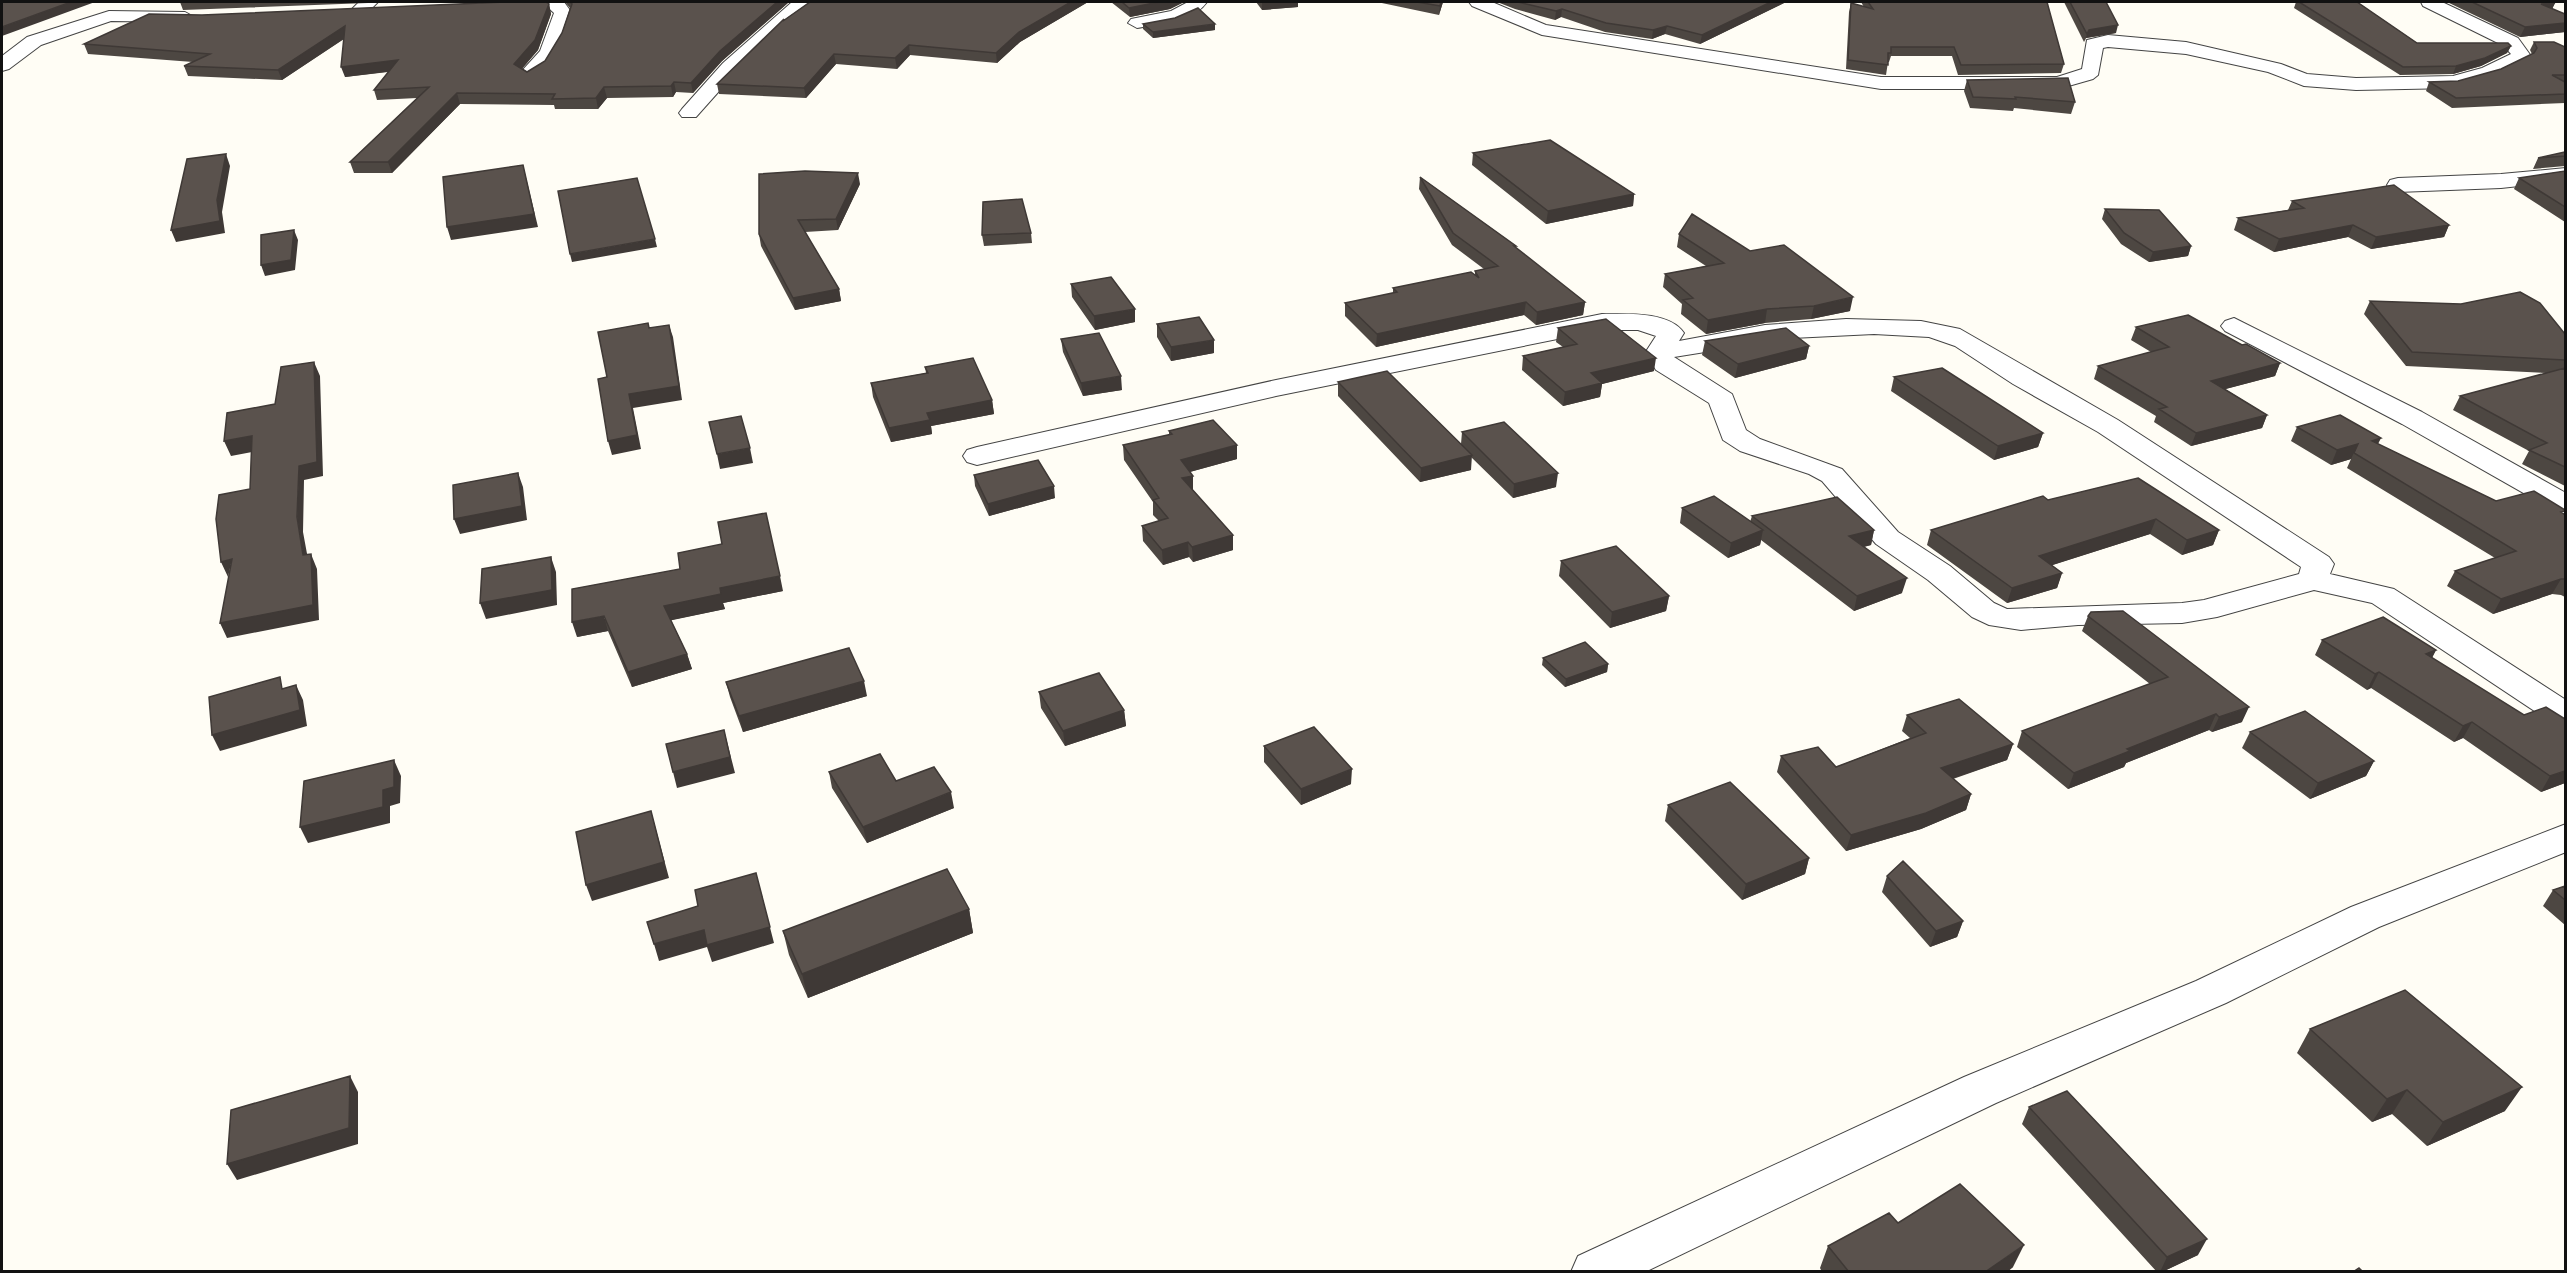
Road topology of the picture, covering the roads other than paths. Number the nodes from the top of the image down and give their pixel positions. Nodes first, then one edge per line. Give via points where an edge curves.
1 (802, 2) edge
2 (1198, 2) edge
3 (1478, 2) edge
4 (2429, 2) edge
5 (545, 3) edge
6 (206, 17) edge
7 (1137, 23) edge
8 (2, 65) edge
9 (529, 74) edge
10 (689, 112) dead end
11 (2565, 174) edge
12 (2398, 185) edge
13 (2234, 326) dead end
14 (1658, 353) junction
15 (977, 456) dead end
16 (2565, 505) edge
17 (2313, 580) junction
18 (2565, 716) edge
19 (2565, 837) edge
20 (1595, 1272) edge

1 - 10 street via 730,67
2 - 7 street via 1172,16
3 - 4 street via 1542,30 1881,83 2058,83 2086,75 2091,70 2094,44 2108,41 2202,51 2274,68 2304,80 2356,84 2454,82 2522,57 2511,42
5 - 9 street via 561,7 563,13 549,53
6 - 8 street via 110,16 34,41
11 - 12 street
13 - 16 street via 2412,418
14 - 15 street via 1671,333 1660,326 1602,322 1276,388
14 - 17 street via 1771,331 1841,326 1912,327 1956,336 2099,420 2318,564
14 - 17 street via 1665,363 1722,400 1733,434 1750,445 1832,475 1887,538 1939,573 1983,610 2001,618 2182,613
17 - 18 street via 2383,596
19 - 20 street via 2365,917 2211,992 1980,1090

